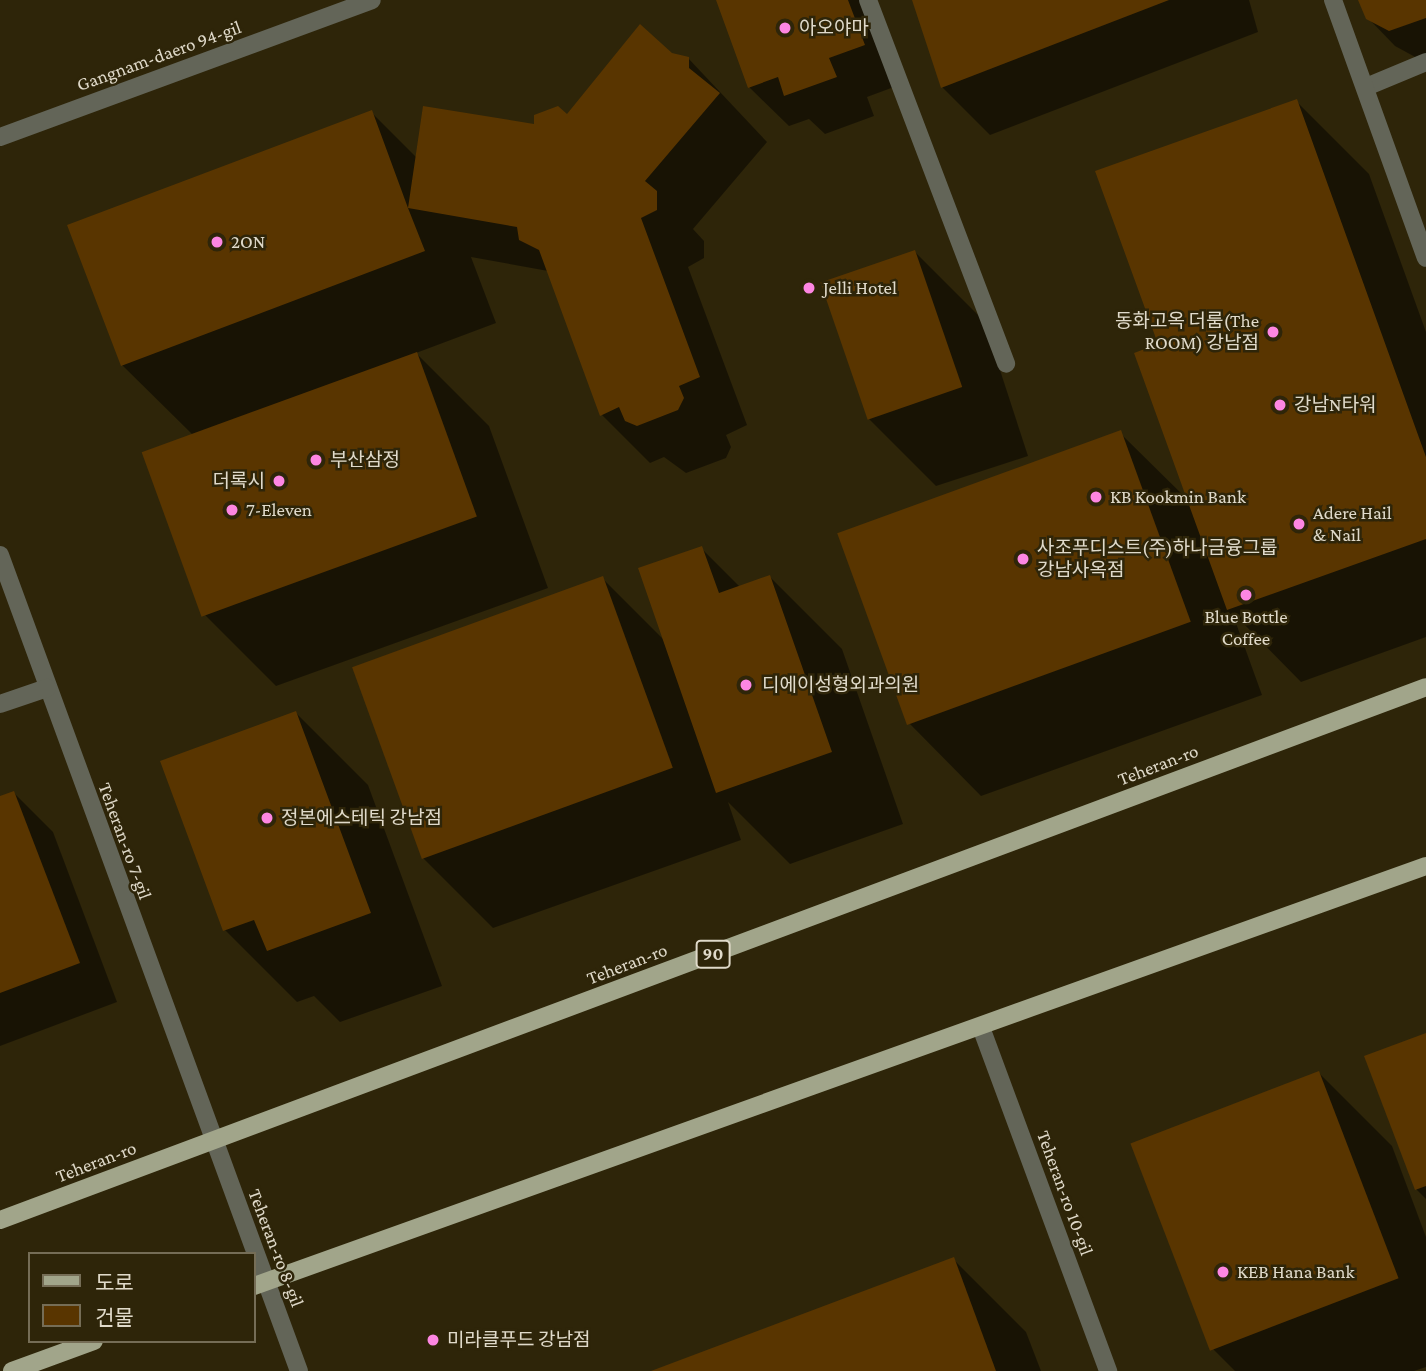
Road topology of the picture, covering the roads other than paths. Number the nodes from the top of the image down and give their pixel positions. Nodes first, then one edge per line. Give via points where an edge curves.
1 (372, 0) edge
2 (868, 0) edge
3 (1333, 0) edge
4 (1426, 62) edge
5 (1366, 87) junction
6 (0, 137) edge
7 (1426, 258) edge
8 (1006, 364) dead end
9 (0, 555) edge
10 (1426, 687) edge
11 (47, 688) junction
12 (0, 704) edge
13 (1426, 866) edge
14 (982, 1030) junction
15 (213, 1140) junction
16 (0, 1220) edge
17 (250, 1252) edge
18 (260, 1284) edge
19 (89, 1343) edge
20 (12, 1371) edge
21 (299, 1371) edge
22 (1108, 1371) edge

1 - 6 street, Gangnam-daero 94-gil
2 - 8 street
3 - 5 street
4 - 5 street
5 - 7 street
9 - 11 street, Teheran-ro 7-gil
10 - 15 main road, Teheran-ro / 90
11 - 12 street
11 - 15 street, Teheran-ro 7-gil
13 - 14 main road
14 - 18 main road
14 - 22 street, Teheran-ro 10-gil
15 - 16 main road, Teheran-ro / 90
15 - 17 street, Teheran-ro 8-gil
18 - 21 street, Teheran-ro 8-gil
19 - 20 main road

